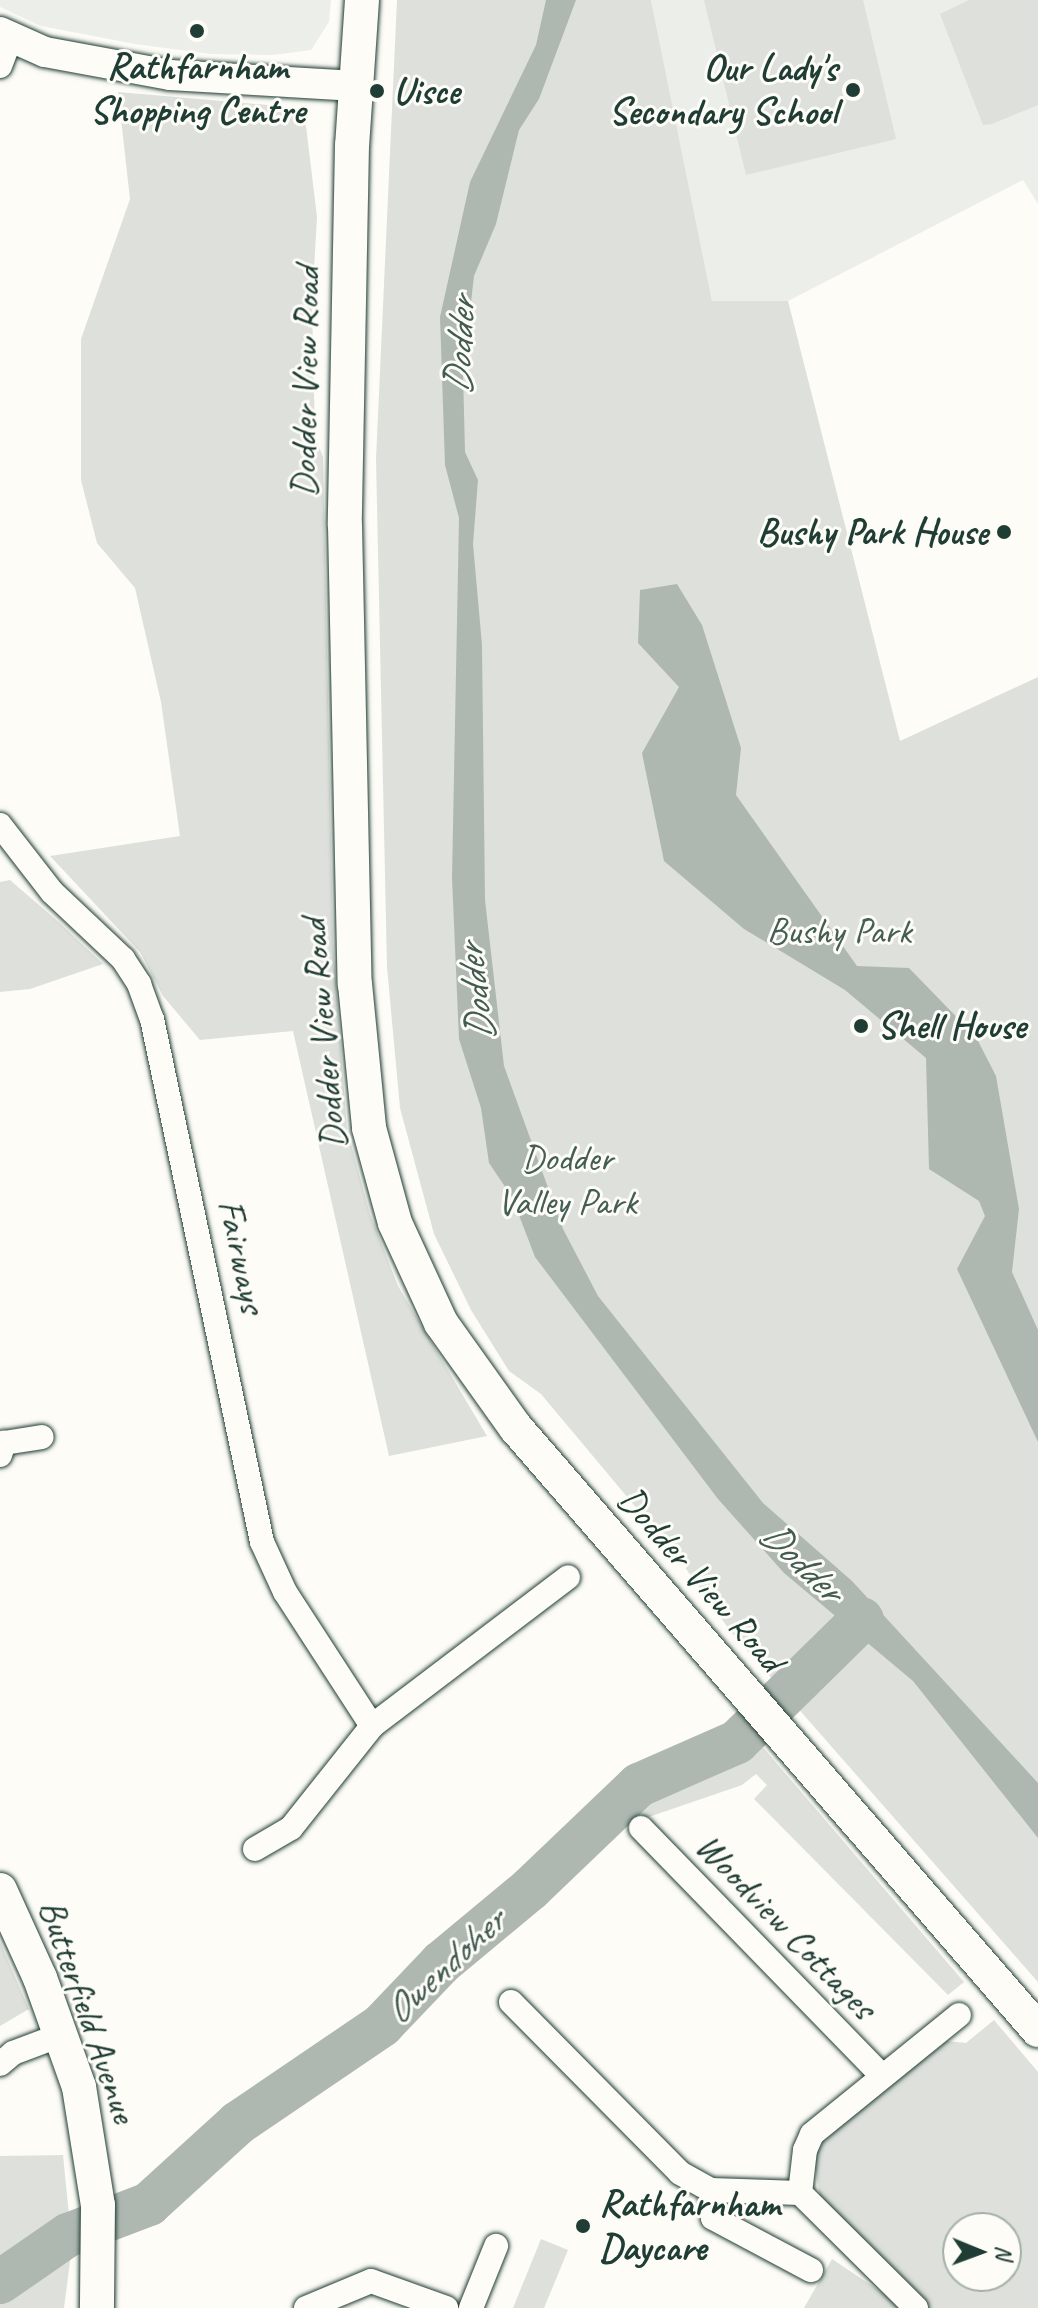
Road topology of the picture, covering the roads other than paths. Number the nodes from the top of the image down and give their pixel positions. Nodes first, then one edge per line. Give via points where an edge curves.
1 (362, 0) edge
2 (5, 34) edge
3 (0, 66) edge
4 (356, 86) junction
5 (0, 825) edge
6 (42, 1437) dead end
7 (0, 1455) edge
8 (568, 1577) dead end
9 (372, 1726) junction
10 (641, 1828) dead end
11 (255, 1849) dead end
12 (0, 1890) edge
13 (511, 2002) dead end
14 (959, 2015) dead end
15 (1038, 2030) edge
16 (61, 2035) junction
17 (0, 2064) edge
18 (880, 2074) junction
19 (711, 2190) junction
20 (800, 2193) junction
21 (496, 2246) dead end
22 (811, 2270) dead end
23 (98, 2307) edge
24 (306, 2308) edge
25 (446, 2308) edge
26 (471, 2308) edge
27 (916, 2308) edge

1 - 4 main road, Dodder View Road
2 - 3 street
2 - 4 street via 45,52 170,75
4 - 15 main road, Dodder View Road via 346,354 346,573 357,1022 378,1171 414,1271 471,1370
5 - 9 street, Fairways via 52,892 115,950 139,984 152,1019 262,1542 285,1592
6 - 7 street via 4,1443
8 - 9 street
9 - 11 street via 291,1828
10 - 18 street, Woodview Cottages
12 - 16 main road, Butterfield Avenue
13 - 19 street via 680,2173
14 - 18 street
16 - 17 street via 42,2039
16 - 23 main road, Butterfield Avenue via 86,2118 99,2217
18 - 20 street via 812,2134
19 - 20 street
19 - 22 street via 713,2218
20 - 27 street
21 - 26 street
24 - 25 street via 371,2281

